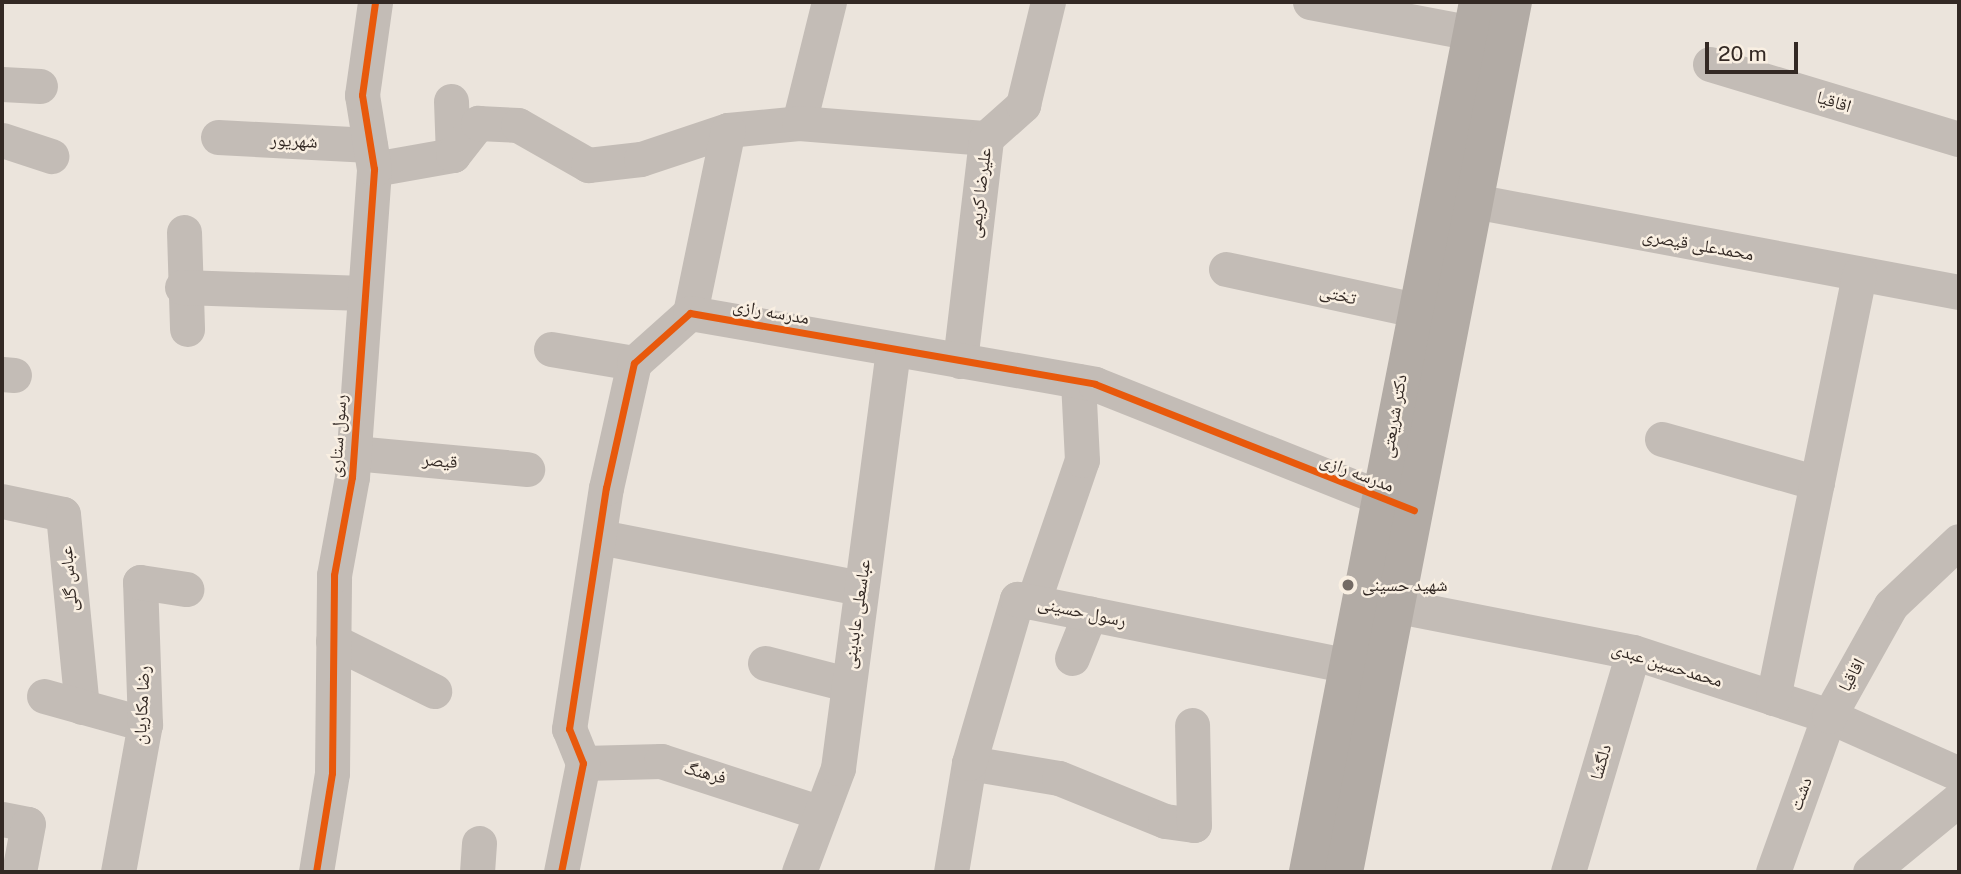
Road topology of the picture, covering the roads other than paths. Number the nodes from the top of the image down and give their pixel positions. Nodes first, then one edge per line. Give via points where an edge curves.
1 (375, 2) edge
2 (829, 2) edge
3 (1048, 2) edge
4 (1310, 2) edge
5 (1513, 2) edge
6 (1485, 24) edge
7 (1710, 64) dead end
8 (2, 84) edge
9 (40, 86) dead end
10 (451, 102) dead end
11 (799, 123) junction
12 (727, 130) junction
13 (218, 137) dead end
14 (986, 138) junction
15 (1959, 139) edge
16 (2, 141) edge
17 (453, 155) junction
18 (51, 156) dead end
19 (372, 157) junction
20 (1455, 199) junction
21 (184, 232) dead end
22 (1226, 270) dead end
23 (1858, 274) junction
24 (182, 287) junction
25 (1959, 292) edge
26 (364, 293) junction
27 (1413, 312) junction
28 (690, 313) junction
29 (1451, 317) junction
30 (187, 330) dead end
31 (551, 349) dead end
32 (893, 351) junction
33 (960, 362) junction
34 (634, 363) junction
35 (1078, 381) junction
36 (1662, 439) dead end
37 (354, 453) junction
38 (527, 469) dead end
39 (1816, 483) junction
40 (2, 501) edge
41 (1396, 505) junction
42 (600, 537) junction
43 (1959, 541) edge
44 (860, 588) junction
45 (186, 589) dead end
46 (1033, 602) junction
47 (1378, 602) junction
48 (1090, 613) junction
49 (333, 640) junction
50 (1633, 652) junction
51 (1072, 658) dead end
52 (765, 663) dead end
53 (1366, 670) junction
54 (847, 684) junction
55 (435, 691) dead end
56 (44, 696) dead end
57 (1773, 698) junction
58 (82, 707) junction
59 (1829, 716) junction
60 (145, 724) junction
61 (1192, 725) dead end
62 (969, 763) junction
63 (583, 764) junction
64 (1959, 774) edge
65 (1959, 799) edge
66 (821, 813) junction
67 (2, 819) edge
68 (19, 872) edge
69 (118, 872) edge
70 (316, 872) edge
71 (561, 872) edge
72 (799, 872) edge
73 (951, 872) edge
74 (1308, 872) edge
75 (1344, 872) edge
76 (1568, 872) edge
77 (1773, 872) edge
78 (1870, 872) edge

1 - 19 street, رسول ستاری via 362,95
2 - 11 street
3 - 14 street, علیرضا کریمی via 1023,105
4 - 6 street
5 - 6 main road, دکتر شریعتی
6 - 20 main road, دکتر شریعتی
7 - 15 street, اقاقیا
8 - 9 street
10 - 17 street
11 - 12 street
11 - 14 street
12 - 17 street via 641,159 588,165 518,125 478,123
12 - 28 street
13 - 19 street, شهریور
14 - 33 street, علیرضا کریمی
16 - 18 street
17 - 19 street, شهریور
19 - 26 street, رسول ستاری
20 - 23 street, محمدعلی قیصری
20 - 27 main road, دکتر شریعتی
20 - 29 main road, دکتر شریعتی
21 - 24 street
22 - 27 street, تختی
23 - 25 street, محمدعلی قیصری
23 - 39 street
24 - 26 street
24 - 30 street
26 - 37 street, رسول ستاری
27 - 29 street, تختی
27 - 41 main road, دکتر شریعتی
28 - 32 street, مدرسه رازی
28 - 34 street
29 - 41 main road, دکتر شریعتی
31 - 34 street
32 - 33 street, مدرسه رازی
32 - 44 street, عباسعلی عابدینی
33 - 35 street, مدرسه رازی
34 - 42 street
35 - 41 street, مدرسه رازی
35 - 46 street via 1082,460
36 - 39 street
37 - 38 street, قیصر
37 - 49 street, رسول ستاری via 334,575
39 - 57 street
40 - 58 street, عباس گلی via 63,514
41 - 47 main road, دکتر شریعتی
42 - 44 street
42 - 63 street via 569,729
43 - 59 street, اقاقیا via 1891,605
44 - 54 street, عباسعلی عابدینی
45 - 60 street, رضا مکاریان via 140,582
46 - 48 street, رسول حسینی
46 - 62 street, رسول حسینی via 1017,599
47 - 50 street, محمدحسین عبدی
47 - 53 main road, دکتر شریعتی
48 - 51 street
48 - 53 street, رسول حسینی
49 - 55 street
49 - 70 street, رسول ستاری via 332,773
50 - 57 street, محمدحسین عبدی
50 - 76 street, دلگشا
52 - 54 street
53 - 74 main road, دکتر شریعتی
53 - 75 main road, دکتر شریعتی
54 - 66 street, عباسعلی عابدینی via 838,768
56 - 58 street
57 - 59 street, محمدحسین عبدی
58 - 60 street
59 - 64 street, محمدحسین عبدی
59 - 77 street, دشت
60 - 69 street, رضا مکاریان
61 - 62 street via 1194,825 1166,821 1059,778
62 - 73 street, رسول حسینی
63 - 66 street, فرهنگ via 661,761
63 - 71 street
65 - 78 street
66 - 72 street, عباسعلی عابدینی
67 - 68 street via 28,824

